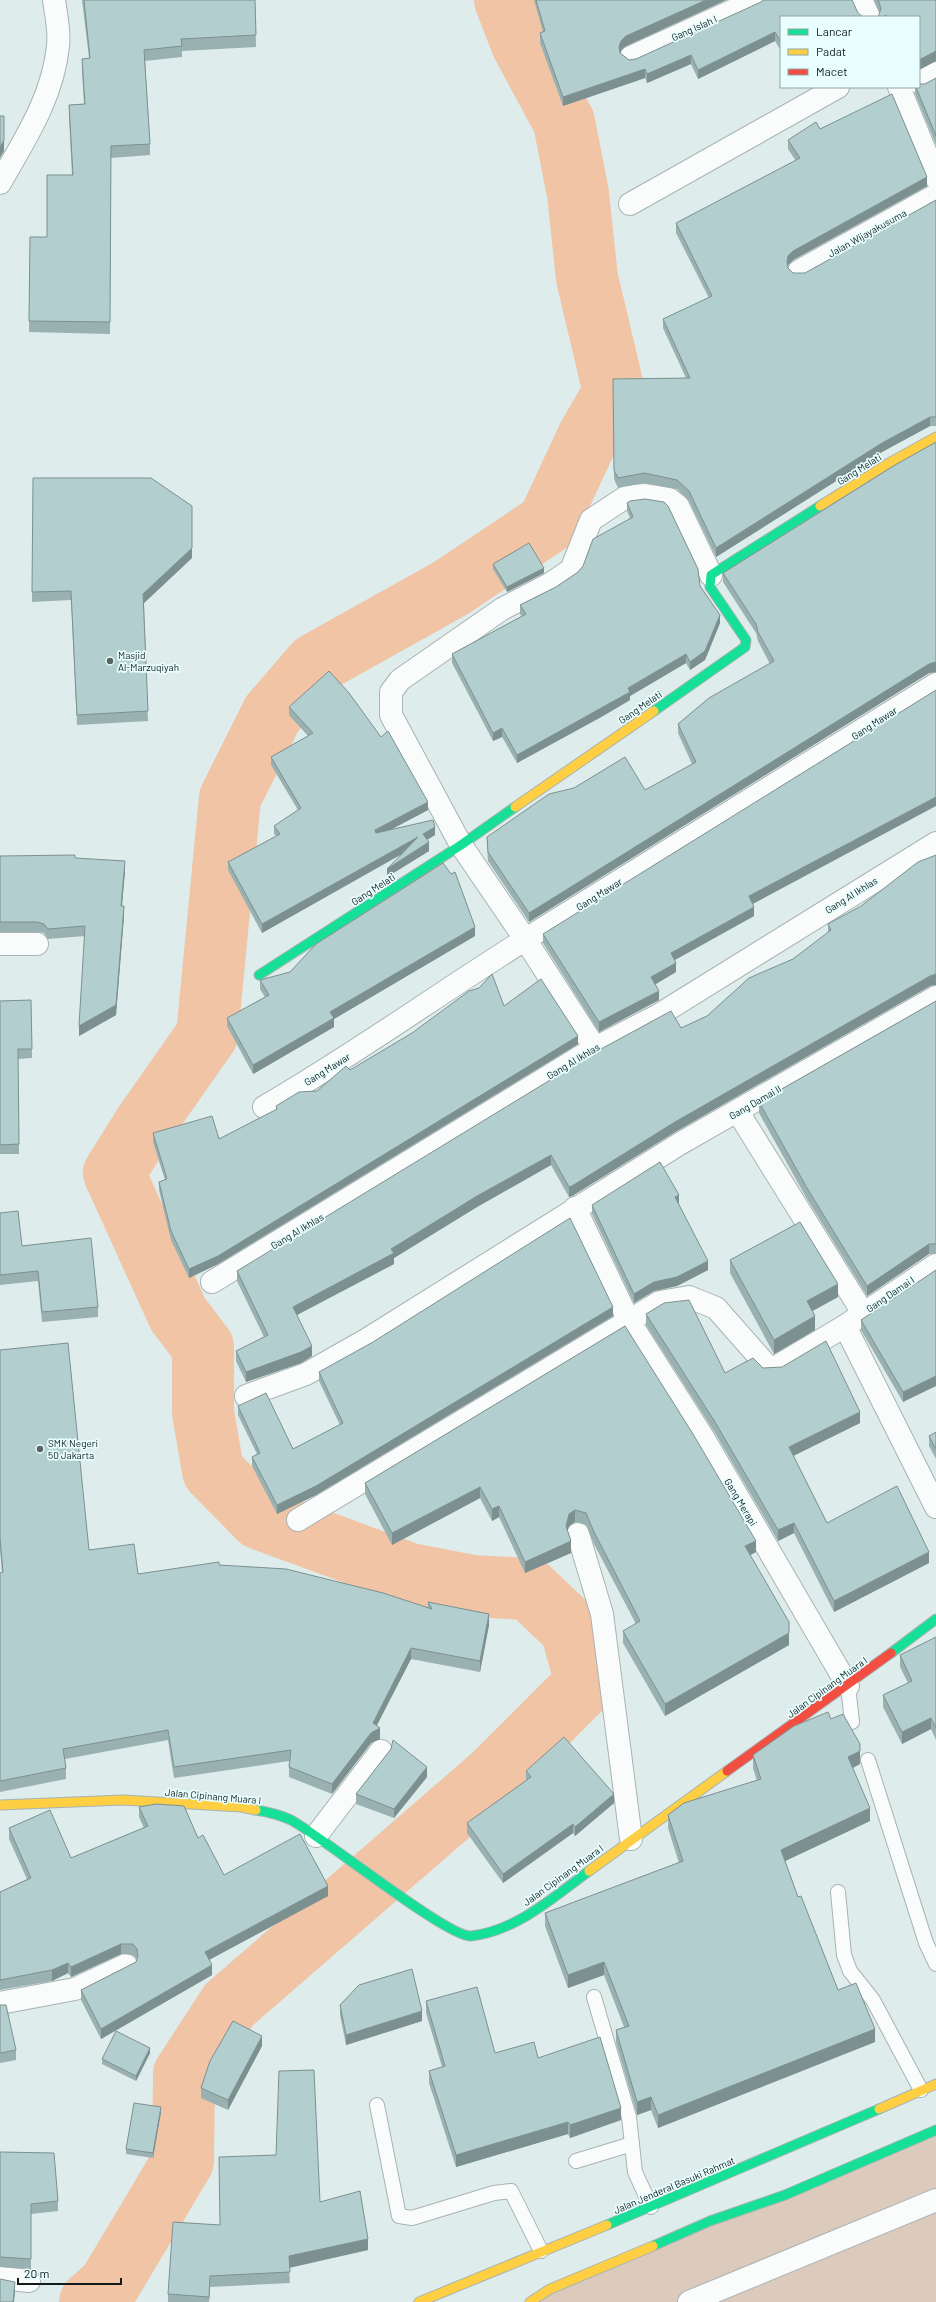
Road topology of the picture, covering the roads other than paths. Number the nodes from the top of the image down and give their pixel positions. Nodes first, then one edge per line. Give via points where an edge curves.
1 (54, 0) edge
2 (756, 0) edge
3 (861, 0) edge
4 (869, 16) edge
5 (631, 57) dead end
6 (936, 73) edge
7 (920, 81) edge
8 (836, 88) edge
9 (907, 88) edge
10 (936, 178) edge
11 (0, 183) edge
12 (936, 195) edge
13 (630, 204) dead end
14 (799, 271) edge
15 (936, 437) edge
16 (711, 575) junction
17 (936, 684) edge
18 (936, 843) edge
19 (461, 845) junction
20 (525, 939) junction
21 (0, 944) edge
22 (37, 944) dead end
23 (258, 975) dead end
24 (936, 997) edge
25 (595, 1048) junction
26 (264, 1107) dead end
27 (738, 1112) junction
28 (575, 1208) junction
29 (936, 1265) edge
30 (212, 1282) dead end
31 (863, 1313) junction
32 (629, 1321) junction
33 (845, 1326) junction
34 (246, 1396) dead end
35 (936, 1507) edge
36 (298, 1520) dead end
37 (578, 1534) dead end
38 (936, 1619) edge
39 (848, 1686) junction
40 (852, 1722) dead end
41 (381, 1751) dead end
42 (868, 1760) dead end
43 (0, 1805) edge
44 (631, 1839) junction
45 (322, 1840) junction
46 (838, 1892) dead end
47 (931, 1941) edge
48 (936, 1964) edge
49 (126, 1965) edge
50 (594, 1997) dead end
51 (0, 2003) edge
52 (936, 2084) edge
53 (921, 2090) junction
54 (377, 2105) dead end
55 (936, 2130) edge
56 (632, 2144) junction
57 (576, 2161) dead end
58 (936, 2200) edge
59 (651, 2207) junction
60 (541, 2251) junction
61 (0, 2278) edge
62 (29, 2281) dead end
63 (419, 2302) edge
64 (530, 2302) edge
65 (689, 2302) edge

1 - 11 street via 59,44 54,74 41,110
2 - 5 street, Gang Islah I
3 - 4 street
6 - 7 street
8 - 13 street
9 - 10 street
12 - 14 street, Jalan Wijayakusuma
15 - 16 street, Gang Melati via 889,463
16 - 19 street, Gang Melati via 710,587 746,640 745,647
16 - 19 street via 678,506 669,499 645,495 626,497 591,520 571,570 502,609 400,680 391,692 391,715
17 - 20 street, Gang Mawar
18 - 25 street, Gang Al Ikhlas via 657,1016
19 - 20 street
19 - 23 street, Gang Melati
20 - 25 street
20 - 26 street, Gang Mawar via 319,1075
21 - 22 street
24 - 27 street, Gang Damai II
25 - 30 street, Gang Al Ikhlas
27 - 28 street, Gang Damai II via 681,1142
27 - 31 street
28 - 32 street, Gang Merapi
28 - 34 street, Gang Damai II via 353,1348 306,1374
29 - 31 street, Gang Damai I
31 - 33 street, Gang Damai I
32 - 33 street, Gang Damai I via 660,1302 688,1297 716,1308 768,1367 776,1367
32 - 36 street, Gang Damai I
32 - 39 street, Gang Merapi via 704,1439
33 - 35 street
37 - 44 street via 602,1614
38 - 39 street, Jalan Cipinang Muara I
39 - 40 lane
39 - 44 street, Jalan Cipinang Muara I
41 - 45 street
42 - 47 lane
43 - 45 street, Jalan Cipinang Muara I via 123,1800 241,1807 268,1812 290,1820
44 - 45 street, Jalan Cipinang Muara I via 537,1909 503,1927 469,1936 440,1924
46 - 53 lane via 844,1955 850,1971 873,2000
47 - 48 lane
49 - 51 street via 75,1989
50 - 56 lane via 629,2117
52 - 53 street, Jalan Jenderal Basuki Rahmat
53 - 59 street, Jalan Jenderal Basuki Rahmat via 827,2133
54 - 60 lane via 399,2216 412,2218 494,2193 511,2191
55 - 64 street via 785,2195 710,2221 550,2289
56 - 57 lane
56 - 59 lane via 635,2172
58 - 65 street
59 - 60 street, Jalan Jenderal Basuki Rahmat
60 - 63 street, Jalan Jenderal Basuki Rahmat
61 - 62 street

